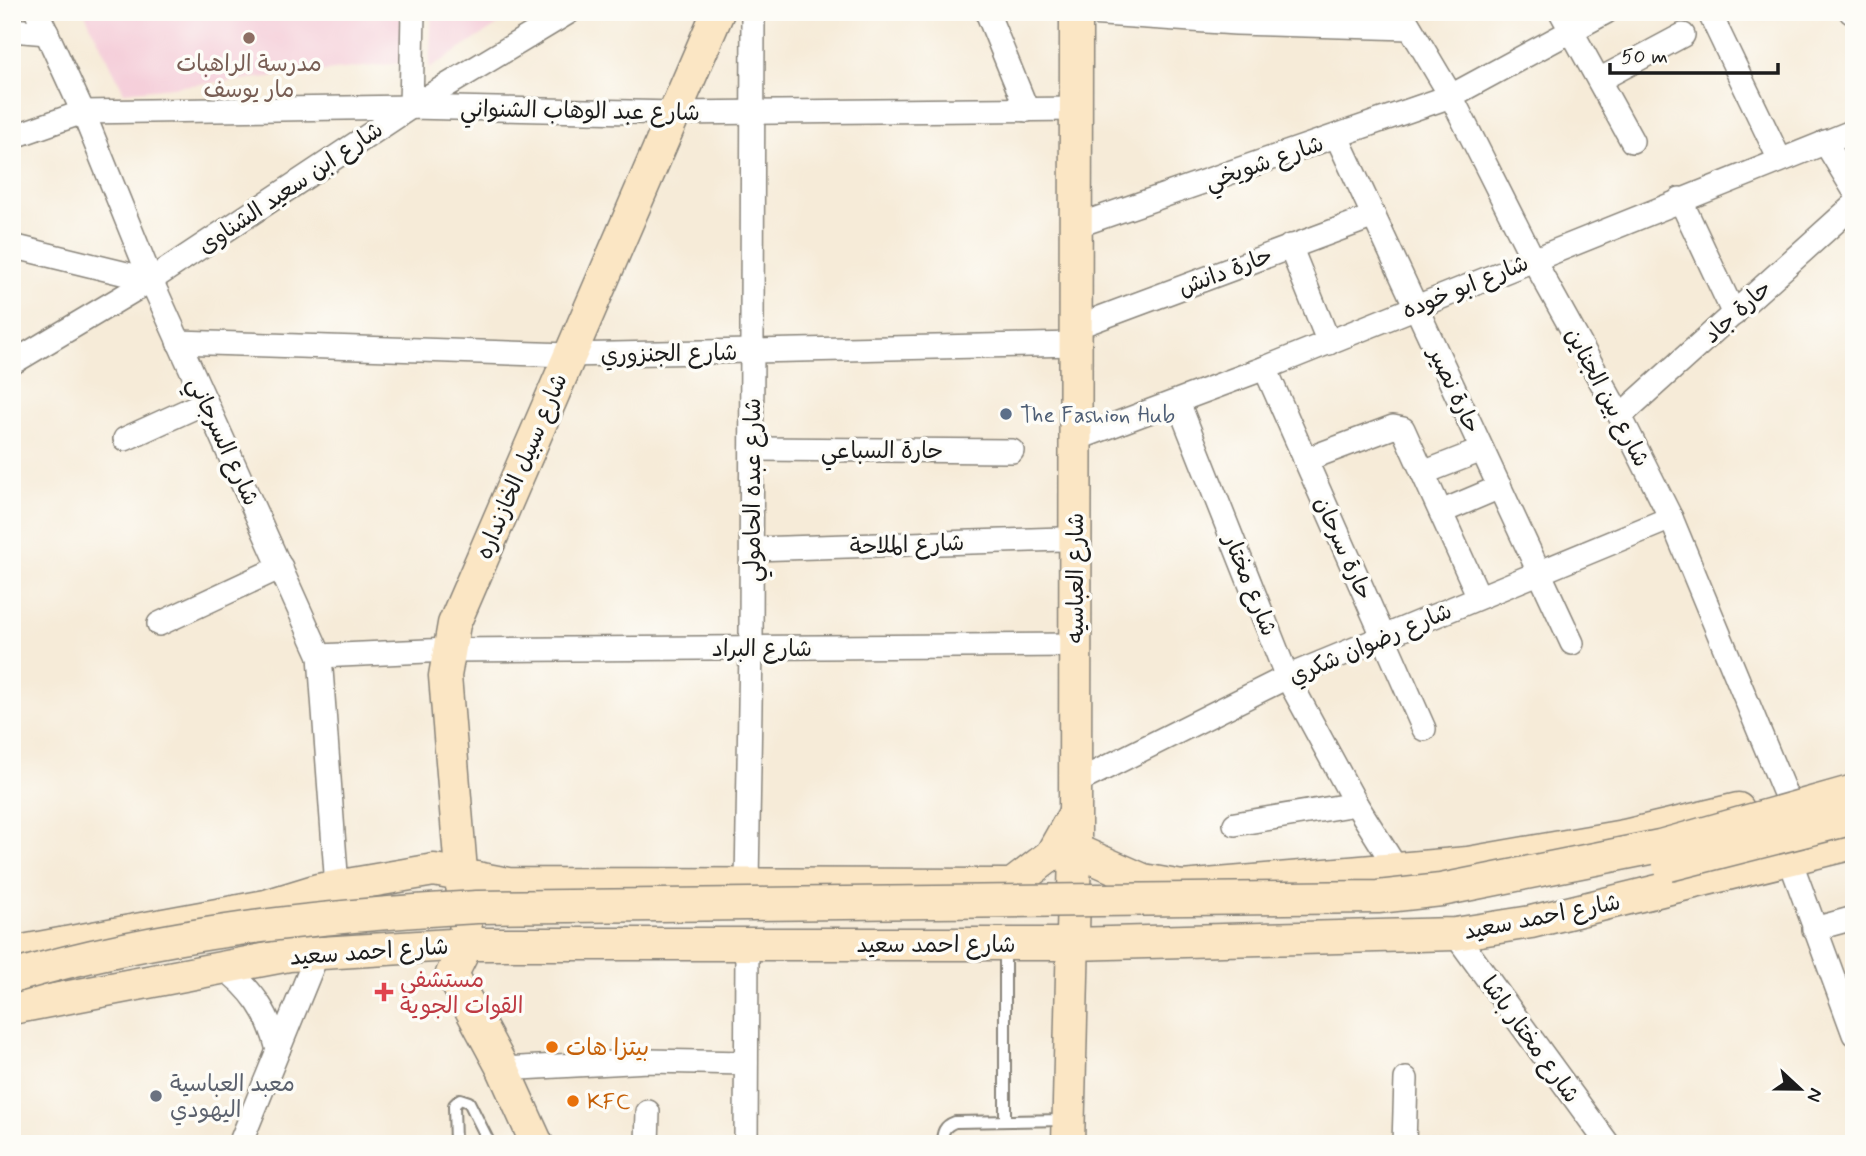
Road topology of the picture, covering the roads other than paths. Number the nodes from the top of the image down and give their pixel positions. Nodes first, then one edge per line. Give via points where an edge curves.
1 (413, 12) edge
2 (569, 12) edge
3 (718, 12) edge
4 (753, 12) edge
5 (987, 12) edge
6 (1075, 12) edge
7 (1606, 12) edge
8 (1709, 12) edge
9 (1234, 18) edge
10 (1405, 20) edge
11 (1566, 21) edge
12 (42, 23) edge
13 (12, 30) edge
14 (1683, 35) dead end
15 (1599, 80) junction
16 (1451, 96) junction
17 (411, 107) junction
18 (1076, 109) junction
19 (1027, 110) junction
20 (752, 111) junction
21 (83, 112) junction
22 (674, 113) junction
23 (1854, 131) edge
24 (12, 137) edge
25 (1337, 137) junction
26 (1632, 141) dead end
27 (1825, 142) junction
28 (1780, 160) junction
29 (1854, 190) edge
30 (1681, 200) junction
31 (1854, 205) edge
32 (1374, 216) junction
33 (1076, 226) junction
34 (12, 246) edge
35 (1290, 246) junction
36 (1533, 259) junction
37 (151, 280) junction
38 (1415, 305) junction
39 (1734, 314) junction
40 (1076, 335) junction
41 (178, 342) junction
42 (1329, 342) junction
43 (752, 351) junction
44 (569, 355) junction
45 (12, 363) edge
46 (1265, 368) junction
47 (206, 402) junction
48 (1178, 402) junction
49 (1620, 416) junction
50 (125, 439) dead end
51 (1076, 439) junction
52 (751, 449) junction
53 (1482, 450) junction
54 (1012, 451) dead end
55 (1305, 460) junction
56 (1423, 473) junction
57 (1500, 486) junction
58 (1441, 512) junction
59 (1671, 518) junction
60 (1062, 539) dead end
61 (752, 549) junction
62 (281, 568) junction
63 (1539, 572) junction
64 (1479, 597) junction
65 (159, 624) dead end
66 (1383, 637) junction
67 (1572, 643) dead end
68 (1075, 645) junction
69 (751, 648) junction
70 (448, 650) junction
71 (320, 656) junction
72 (1287, 677) junction
73 (1424, 729) dead end
74 (1854, 775) edge
75 (1816, 788) junction
76 (1854, 791) edge
77 (1075, 797) junction
78 (1780, 797) junction
79 (1356, 804) junction
80 (1235, 824) dead end
81 (1853, 835) edge
82 (1075, 850) junction
83 (1792, 859) junction
84 (1398, 871) junction
85 (459, 873) junction
86 (747, 883) junction
87 (1203, 886) junction
88 (337, 887) junction
89 (1854, 918) edge
90 (1814, 929) junction
91 (1455, 934) junction
92 (1217, 940) junction
93 (467, 944) junction
94 (1005, 944) junction
95 (1072, 944) junction
96 (747, 946) junction
97 (318, 952) junction
98 (12, 953) edge
99 (221, 966) junction
100 (12, 977) edge
101 (12, 986) edge
102 (12, 1008) edge
103 (1854, 1034) edge
104 (278, 1050) junction
105 (746, 1063) junction
106 (503, 1069) junction
107 (1406, 1079) dead end
108 (648, 1112) dead end
109 (1005, 1121) junction
110 (1069, 1132) edge
111 (240, 1144) edge
112 (455, 1144) edge
113 (490, 1144) edge
114 (537, 1144) edge
115 (647, 1144) edge
116 (746, 1144) edge
117 (942, 1144) edge
118 (1404, 1144) edge
119 (1608, 1144) edge

1 - 17 street
2 - 17 street, شارع ابن سعيد الشناوى
3 - 22 main road, شارع سبيل الخازنداره
4 - 20 street, شارع عبده الحامولي
5 - 19 street
6 - 9 street
6 - 18 main road, شارع العباسيه
7 - 11 street, شارع شويخي
8 - 28 street
9 - 10 street
10 - 16 street, شارع بين الجناين
11 - 15 street
11 - 16 street, شارع شويخي
12 - 13 street
12 - 21 street, شارع السرجاني
14 - 15 street
15 - 26 street
16 - 25 street, شارع شويخي
16 - 36 street, شارع بين الجناين
17 - 21 street, شارع عبد الوهاب الشنواني
17 - 22 street, شارع عبد الوهاب الشنواني
17 - 37 street, شارع ابن سعيد الشناوى
18 - 19 street, شارع عبد الوهاب الشنواني
18 - 33 main road, شارع العباسيه
19 - 20 street, شارع عبد الوهاب الشنواني
20 - 22 street, شارع عبد الوهاب الشنواني
20 - 43 street, شارع عبده الحامولي
21 - 24 street, شارع عبد الوهاب الشنواني
21 - 37 street, شارع السرجاني
22 - 44 main road, شارع سبيل الخازنداره
23 - 27 street, شارع ابو خوده
25 - 32 street, حارة نصير
25 - 33 street, شارع شويخي
27 - 28 street, شارع ابو خوده
27 - 29 street
28 - 30 street, شارع ابو خوده
30 - 36 street, شارع ابو خوده
30 - 39 street
31 - 39 street, حارة جاد
32 - 35 street, حارة دانش
32 - 38 street, حارة نصير
33 - 40 main road, شارع العباسيه
34 - 37 street
35 - 40 street, حارة دانش
35 - 42 street
36 - 38 street, شارع ابو خوده
36 - 49 street, شارع بين الجناين
37 - 41 street, شارع السرجاني
37 - 45 street, شارع ابن سعيد الشناوى
38 - 42 street, شارع ابو خوده
38 - 53 street, حارة نصير
39 - 49 street, حارة جاد
40 - 43 street, شارع الجنزوري
40 - 51 main road, شارع العباسيه
41 - 44 street, شارع الجنزوري
41 - 47 street, شارع السرجاني
42 - 46 street, شارع ابو خوده
43 - 44 street, شارع الجنزوري
43 - 52 street, شارع عبده الحامولي
44 - 70 main road, شارع سبيل الخازنداره via 454,624
46 - 48 street, شارع ابو خوده
46 - 55 street, حارة سرحان
47 - 50 street
47 - 62 street, شارع السرجاني
48 - 51 street, شارع ابو خوده
48 - 72 street, شارع مختار
49 - 59 street, شارع بين الجناين
51 - 68 main road, شارع العباسيه
52 - 54 street, حارة السباعي
52 - 61 street, شارع عبده الحامولي
53 - 56 street
53 - 57 street, حارة نصير
55 - 56 street via 1393,426 1403,429
55 - 66 street, حارة سرحان
56 - 58 street
57 - 58 street
57 - 63 street, حارة نصير
58 - 64 street
59 - 63 street, شارع رضوان شكري
59 - 78 street, شارع بين الجناين
60 - 61 street, شارع الملاحة
61 - 69 street, شارع عبده الحامولي
62 - 65 street
62 - 71 street, شارع السرجاني
63 - 64 street, شارع رضوان شكري
63 - 67 street, حارة نصير
64 - 66 street, شارع رضوان شكري
66 - 72 street, شارع رضوان شكري
66 - 73 street, حارة سرحان
68 - 69 street, شارع البراد
68 - 77 main road, شارع العباسيه
69 - 70 street, شارع البراد
69 - 86 street, شارع عبده الحامولي
70 - 71 street, شارع البراد
70 - 85 main road, شارع سبيل الخازنداره via 445,676
71 - 88 street, شارع السرجاني
72 - 77 street, شارع رضوان شكري
72 - 79 street, شارع مختار
74 - 75 main road
75 - 78 main road
75 - 81 main road via 1809,801 1809,816 1816,830 1828,838
76 - 100 main road, bridge via 1660,846 1441,890 1378,897 400,911 174,938
77 - 82 main road, شارع العباسيه
77 - 86 main road via 1069,827 1051,855 1012,885
78 - 83 main road via 1801,823 1802,841
78 - 84 main road via 1625,836
79 - 80 street
79 - 84 street, شارع مختار
81 - 83 main road, شارع احمد سعيد
81 - 101 main road, bridge via 1525,894 1438,905 1318,913 400,921 250,935
82 - 87 main road via 1143,880
82 - 95 main road, شارع العباسيه
83 - 90 street
83 - 91 main road, شارع احمد سعيد via 1531,922
84 - 87 main road
85 - 86 main road via 508,884
85 - 88 main road via 434,870
85 - 93 main road, شارع سبيل الخازنداره
87 - 92 main road via 1187,905 1184,918
88 - 98 main road via 266,906
89 - 90 street
90 - 103 street
91 - 92 main road, شارع احمد سعيد
91 - 119 street, شارع مختار باشا
92 - 95 main road, شارع احمد سعيد
93 - 96 main road, شارع احمد سعيد
93 - 97 main road, شارع احمد سعيد
93 - 106 main road via 452,974
94 - 95 main road, شارع احمد سعيد
94 - 96 main road, شارع احمد سعيد
94 - 109 lane
95 - 110 main road, شارع العباسيه
96 - 105 street
97 - 99 main road, شارع احمد سعيد
97 - 104 street
99 - 102 main road, شارع احمد سعيد
99 - 104 street via 259,1002
104 - 111 street
105 - 106 street via 648,1061
105 - 116 street
106 - 114 main road
107 - 118 street
108 - 115 street
109 - 110 lane
109 - 117 lane via 954,1122 942,1133
112 - 113 lane via 454,1105 460,1099 469,1102

